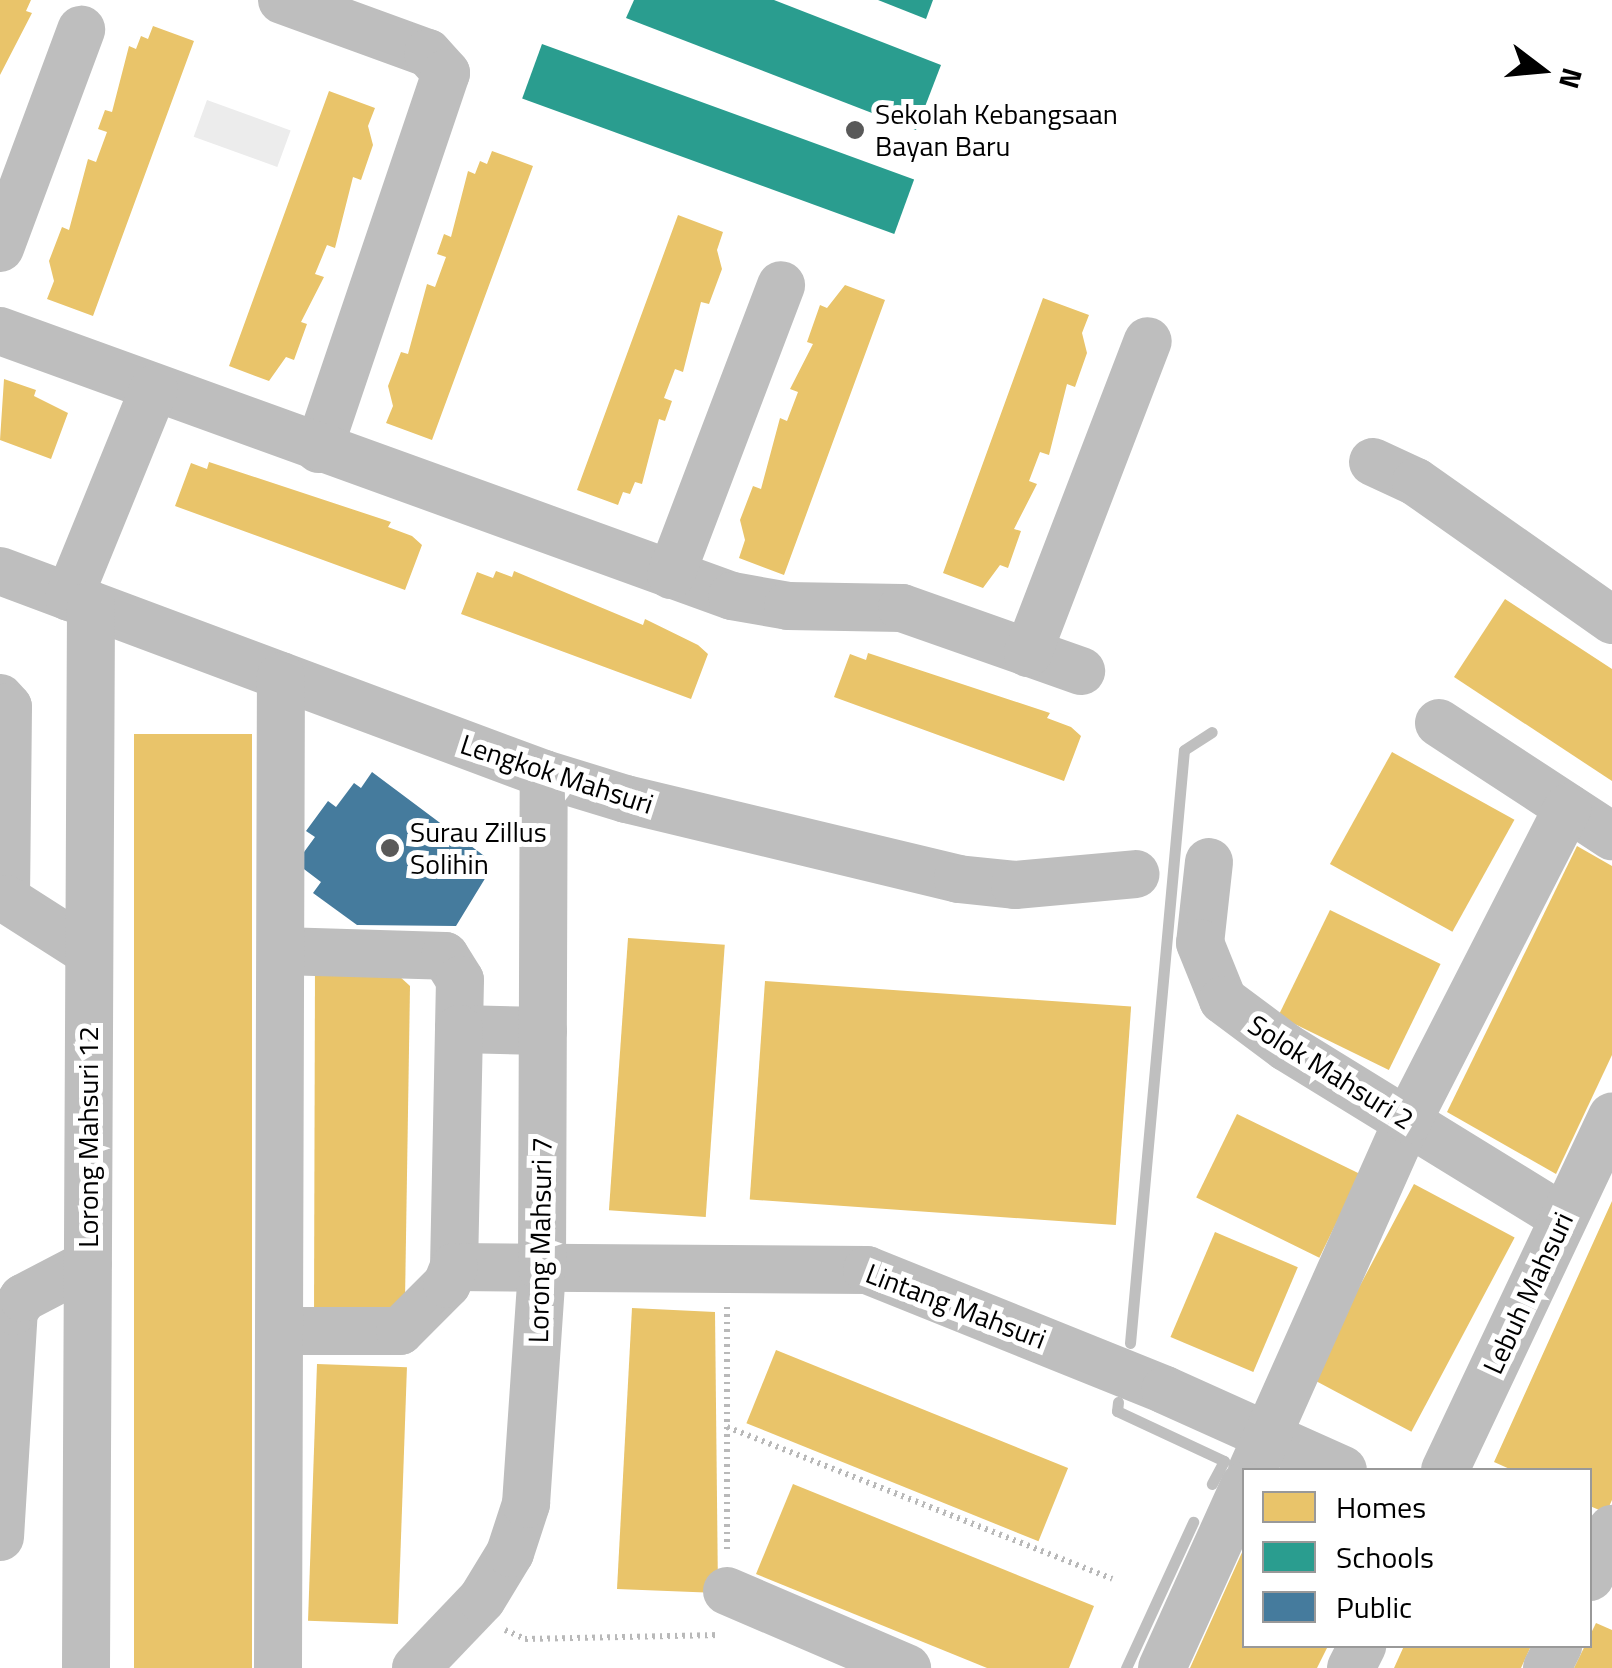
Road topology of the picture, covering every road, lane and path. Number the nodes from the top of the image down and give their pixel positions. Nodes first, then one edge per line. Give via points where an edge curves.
1 (282, 0) edge
2 (81, 30) dead end
3 (0, 248) edge
4 (781, 285) dead end
5 (0, 331) edge
6 (1148, 342) dead end
7 (154, 389) junction
8 (319, 448) junction
9 (1373, 462) dead end
10 (0, 571) edge
11 (671, 575) junction
12 (80, 601) junction
13 (1612, 620) edge
14 (1028, 653) junction
15 (1081, 671) dead end
16 (281, 676) junction
17 (0, 698) edge
18 (1439, 723) dead end
19 (544, 774) junction
20 (1568, 808) junction
21 (1612, 836) edge
22 (1209, 862) dead end
23 (1135, 874) dead end
24 (281, 951) junction
25 (89, 952) junction
26 (459, 1029) junction
27 (543, 1031) junction
28 (1612, 1116) edge
29 (1408, 1120) junction
30 (1564, 1218) junction
31 (88, 1264) junction
32 (726, 1266) junction
33 (454, 1267) junction
34 (542, 1268) junction
35 (279, 1332) junction
36 (727, 1427) junction
37 (1260, 1453) edge
38 (1333, 1468) edge
39 (1446, 1468) edge
40 (1242, 1490) edge
41 (1612, 1529) edge
42 (0, 1537) edge
43 (1592, 1575) edge
44 (1112, 1578) dead end
45 (748, 1600) junction
46 (472, 1610) junction
47 (86, 1668) edge
48 (278, 1668) edge
49 (416, 1668) edge
50 (908, 1668) edge
51 (1162, 1668) edge

1 - 8 street via 428,53 446,73
2 - 3 street
4 - 11 street
5 - 7 street
6 - 14 street
7 - 8 street
7 - 12 street
8 - 11 street
9 - 13 street via 1416,482
10 - 12 street, Lengkok Mahsuri
11 - 14 street via 788,606 902,608
12 - 16 street, Lengkok Mahsuri
12 - 25 street, Lorong Mahsuri 12
14 - 15 street
16 - 19 street, Lengkok Mahsuri
16 - 24 street
17 - 25 street via 8,707 6,899
18 - 20 street
19 - 23 street, Lengkok Mahsuri via 958,879 1034,884
19 - 27 street, Lorong Mahsuri 7
20 - 21 street
20 - 29 street
22 - 29 street, Solok Mahsuri 2 via 1200,943 1223,1000 1259,1030
24 - 26 street via 445,956 460,980
24 - 35 street
25 - 31 street, Lorong Mahsuri 12
26 - 27 street
26 - 33 street
27 - 34 street, Lorong Mahsuri 7
28 - 30 street, Lebuh Mahsuri
29 - 30 street, Solok Mahsuri 2
29 - 37 street
30 - 39 street, Lebuh Mahsuri
31 - 42 street via 22,1298 14,1311
31 - 47 street, Lorong Mahsuri 12
32 - 34 street, Lintang Mahsuri
32 - 36 path
32 - 37 street, Lintang Mahsuri via 830,1264 910,1282
33 - 34 street, Lintang Mahsuri
33 - 35 street via 447,1284 400,1330
34 - 46 street, Lorong Mahsuri 7 via 526,1504 510,1553
35 - 48 street
36 - 44 path
36 - 45 path
37 - 38 street, Lintang Mahsuri
40 - 51 street
41 - 43 street
45 - 46 path via 727,1634 525,1640
45 - 50 street
46 - 49 street, Lorong Mahsuri 7

